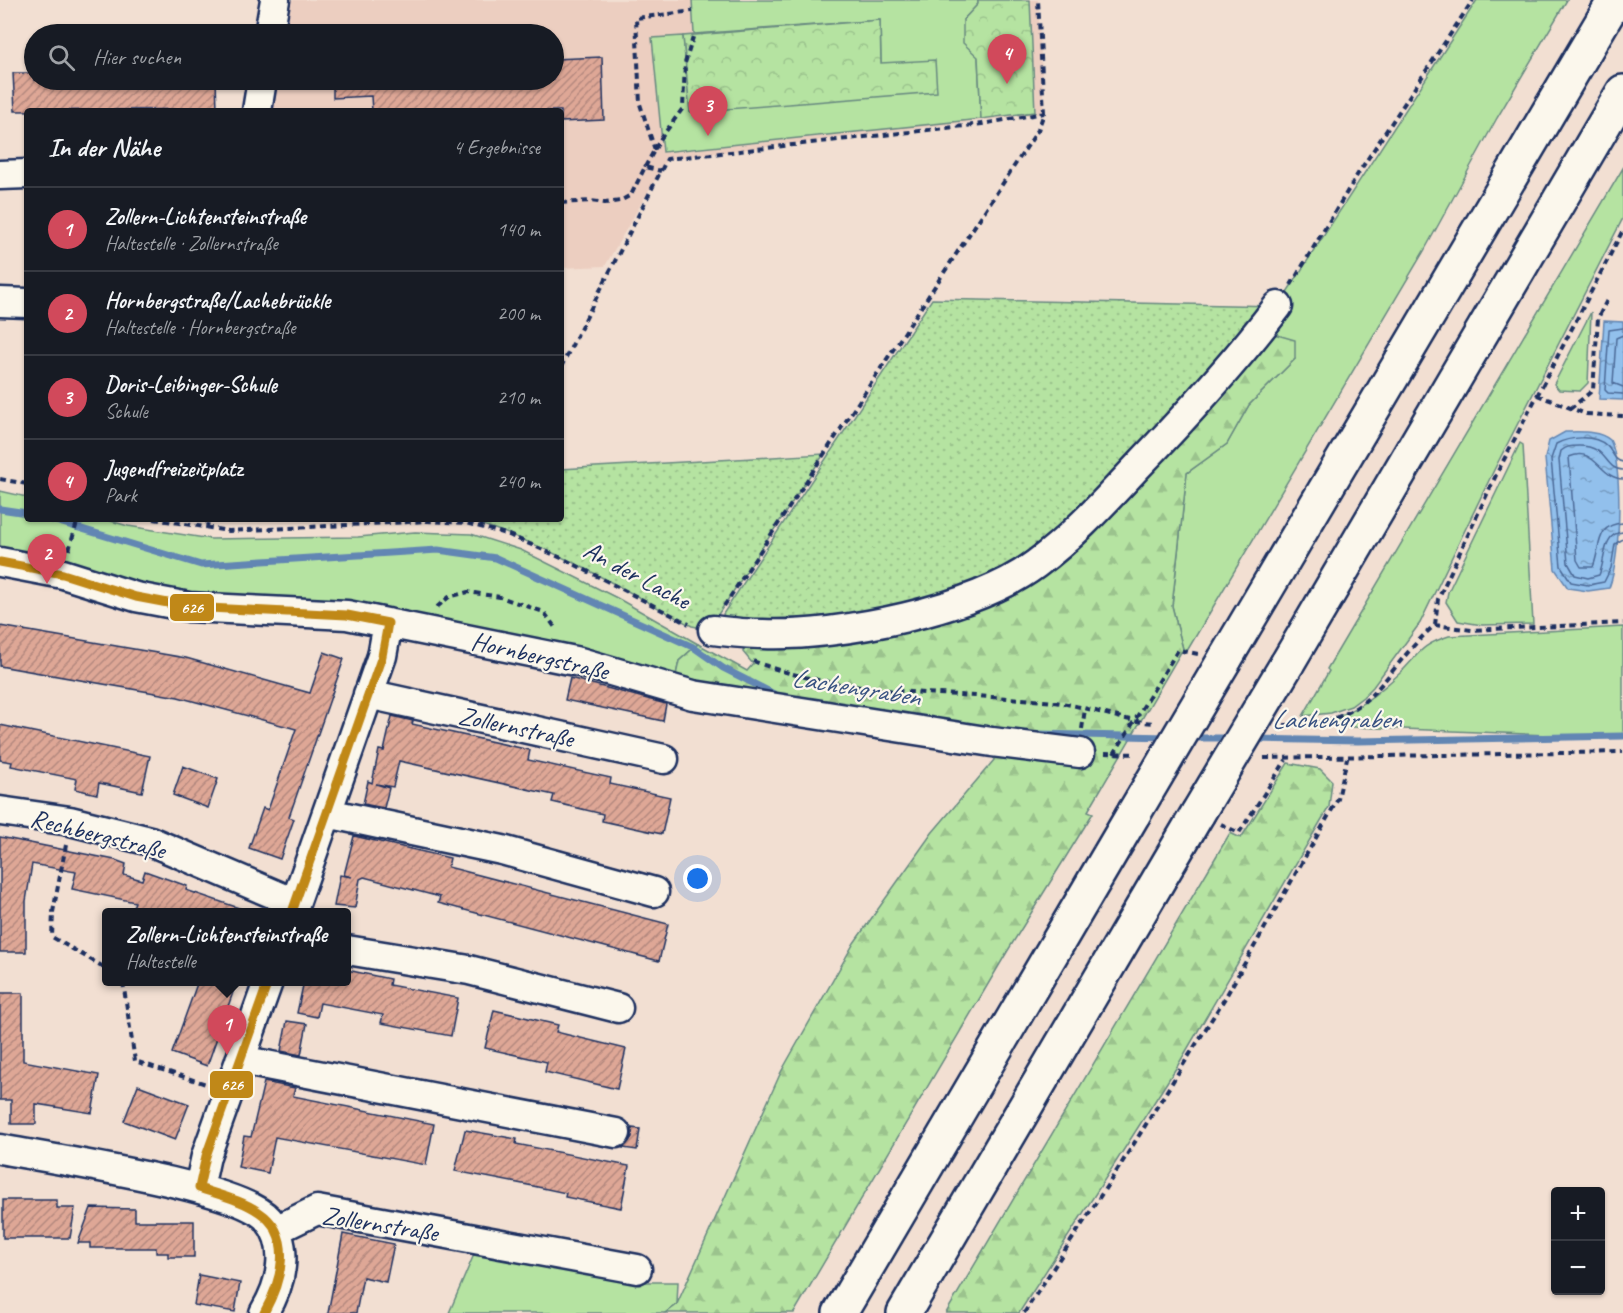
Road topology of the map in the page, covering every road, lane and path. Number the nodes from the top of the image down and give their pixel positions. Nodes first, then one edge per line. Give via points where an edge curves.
1 (275, 0) edge
2 (1038, 0) edge
3 (1473, 0) edge
4 (1615, 0) edge
5 (693, 11) dead end
6 (271, 24) edge
7 (694, 34) dead end
8 (260, 90) edge
9 (1623, 92) edge
10 (257, 108) edge
11 (1044, 113) junction
12 (655, 150) junction
13 (645, 167) junction
14 (661, 171) junction
15 (24, 174) edge
16 (0, 176) edge
17 (564, 203) edge
18 (1623, 230) edge
19 (1608, 298) dead end
20 (0, 302) edge
21 (24, 303) edge
22 (1278, 306) joint
23 (564, 361) edge
24 (1537, 395) junction
25 (1570, 409) junction
26 (1623, 416) edge
27 (0, 478) edge
28 (24, 483) edge
29 (77, 522) edge
30 (170, 522) edge
31 (208, 522) edge
32 (412, 522) edge
33 (439, 522) edge
34 (483, 522) edge
35 (481, 526) junction
36 (207, 529) junction
37 (74, 533) dead end
38 (0, 562) edge
39 (1623, 623) edge
40 (400, 625) junction
41 (1435, 625) junction
42 (713, 630) junction
43 (745, 656) dead end
44 (1225, 659) junction
45 (580, 662) junction
46 (368, 694) junction
47 (1082, 720) dead end
48 (1329, 723) dead end
49 (1623, 752) edge
50 (1080, 753) joint
51 (1114, 754) junction
52 (1137, 754) dead end
53 (1252, 758) dead end
54 (1347, 758) junction
55 (664, 759) dead end
56 (1287, 759) junction
57 (0, 811) edge
58 (327, 813) junction
59 (1198, 813) junction
60 (70, 821) junction
61 (654, 892) dead end
62 (293, 908) edge
63 (351, 951) edge
64 (102, 966) edge
65 (124, 986) edge
66 (265, 986) edge
67 (618, 1008) dead end
68 (240, 1060) junction
69 (229, 1091) junction
70 (616, 1133) dead end
71 (0, 1149) edge
72 (199, 1188) junction
73 (276, 1230) junction
74 (637, 1269) dead end
75 (264, 1313) edge
76 (840, 1313) edge
77 (904, 1313) edge
78 (1024, 1313) edge

1 - 6 street
2 - 11 path
3 - 22 path via 1359,172
4 - 44 highway
5 - 12 path via 636,18 640,104
7 - 12 path via 685,63 683,108
8 - 10 street
9 - 59 highway, bridge
11 - 14 path via 982,124 667,159
11 - 42 path via 1038,130 715,619
12 - 13 path
13 - 14 path
13 - 17 path via 631,195 620,201
14 - 23 path
15 - 16 street
18 - 24 path
19 - 25 path via 1598,318 1593,390
20 - 21 street
22 - 42 street via 1210,390 1083,524 1036,565 1010,580 971,597 851,626 763,634
24 - 25 path
24 - 41 path via 1438,599
25 - 26 path
27 - 28 path
29 - 37 path
30 - 36 path, An der Lache
31 - 36 path
32 - 36 path, An der Lache via 287,530
33 - 35 path, An der Lache
34 - 35 path
35 - 42 path, An der Lache via 566,560 692,626
38 - 40 street, Hornbergstraße via 189,607 347,615
39 - 41 path via 1472,630
40 - 45 street, Hornbergstraße
40 - 45 path via 449,597 468,592 500,597 544,612
40 - 46 street via 382,656
41 - 48 path via 1376,692
43 - 47 path via 780,670 881,688 1055,702 1085,709
44 - 51 path via 1178,650
44 - 76 highway, bridge
45 - 50 street, Hornbergstraße via 693,695
46 - 55 street, Zollernstraße
46 - 58 street
49 - 54 path
50 - 51 path
51 - 52 path
53 - 56 path
54 - 56 path
54 - 78 path via 1338,799 1225,998
56 - 59 path via 1239,833
57 - 60 street, Rechbergstraße
58 - 61 street via 502,850
58 - 62 street
59 - 77 highway
60 - 62 street, Rechbergstraße via 150,841
60 - 64 path via 52,937
63 - 67 street via 469,970
65 - 69 path via 135,1061
66 - 68 street
68 - 69 street
68 - 70 street
69 - 72 street
71 - 72 street
72 - 73 street via 250,1207 266,1217
73 - 74 street, Zollernstraße via 316,1210
73 - 75 street via 282,1262 279,1280

